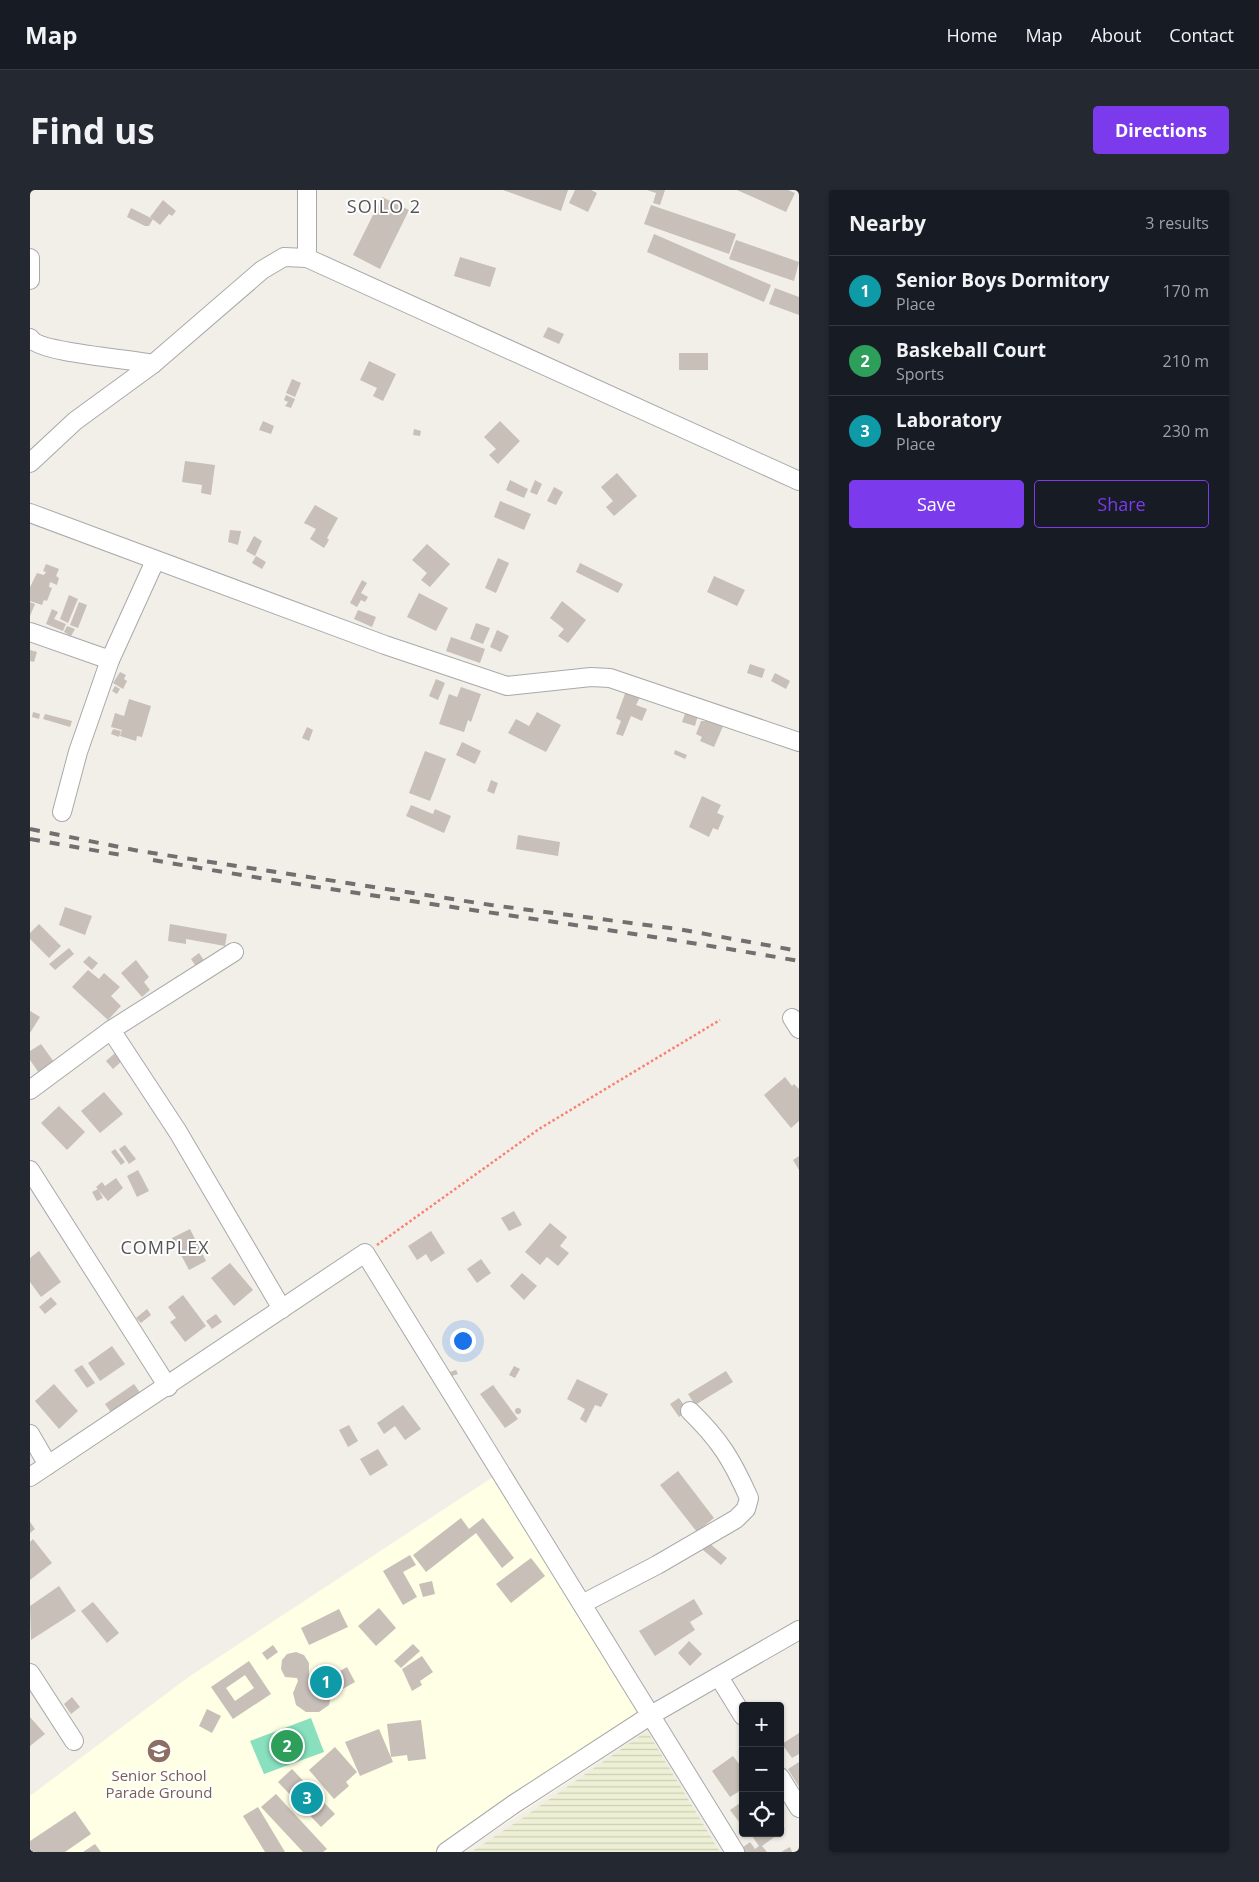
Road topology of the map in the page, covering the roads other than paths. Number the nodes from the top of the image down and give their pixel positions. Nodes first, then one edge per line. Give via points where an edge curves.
1 (307, 190) edge
2 (30, 258) edge
3 (307, 258) junction
4 (30, 280) edge
5 (30, 338) edge
6 (153, 364) junction
7 (30, 463) edge
8 (799, 481) edge
9 (30, 513) edge
10 (155, 561) junction
11 (30, 632) edge
12 (110, 660) junction
13 (799, 742) edge
14 (62, 812) dead end
15 (234, 952) dead end
16 (111, 1030) junction
17 (30, 1090) edge
18 (30, 1170) edge
19 (282, 1309) junction
20 (168, 1387) junction
21 (690, 1411) dead end
22 (30, 1434) edge
23 (48, 1465) junction
24 (30, 1477) edge
25 (582, 1604) junction
26 (799, 1630) edge
27 (30, 1673) edge
28 (719, 1677) junction
29 (739, 1710) edge
30 (651, 1716) junction
31 (74, 1740) dead end
32 (784, 1784) edge
33 (799, 1808) edge
34 (446, 1852) edge
35 (735, 1852) edge

1 - 3 street
2 - 4 street
3 - 6 street via 284,258 262,270
3 - 8 street
5 - 6 street via 43,347 65,352
6 - 7 street via 75,421
9 - 10 street
10 - 12 street
10 - 13 street via 507,686 610,678
11 - 12 street
12 - 14 street via 78,752
15 - 16 street
16 - 17 street
16 - 19 street via 178,1132
18 - 20 street
19 - 20 street
19 - 25 street via 365,1253
20 - 23 street
21 - 25 street via 729,1456 750,1498 746,1509 736,1519
22 - 23 street
23 - 24 street
25 - 30 street
26 - 28 street
27 - 31 street
28 - 29 street
28 - 30 street
30 - 34 street
30 - 35 street
32 - 33 street

